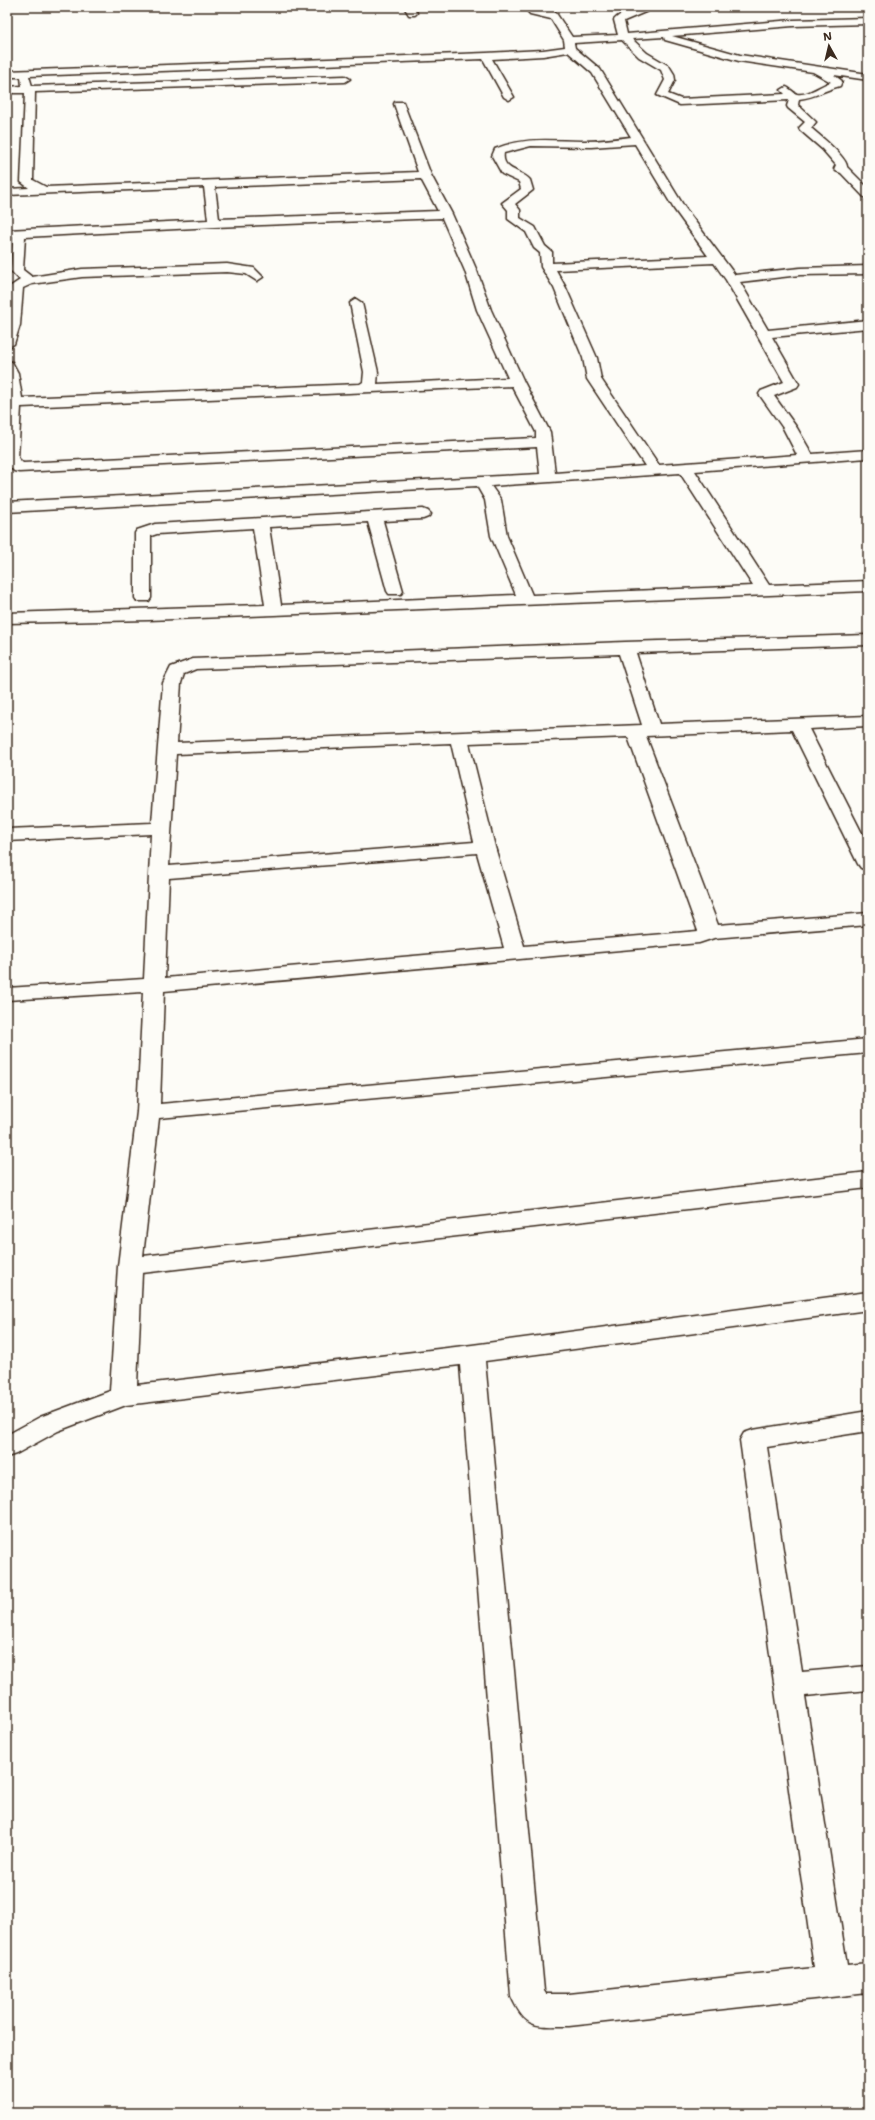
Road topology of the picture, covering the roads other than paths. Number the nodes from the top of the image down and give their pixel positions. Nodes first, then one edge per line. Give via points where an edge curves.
1 (529, 7) edge
2 (547, 7) edge
3 (652, 7) edge
4 (552, 17) junction
5 (868, 21) edge
6 (655, 35) junction
7 (623, 36) junction
8 (569, 44) junction
9 (486, 56) junction
10 (799, 68) junction
11 (816, 70) junction
12 (24, 73) junction
13 (7, 74) edge
14 (868, 77) edge
15 (345, 79) dead end
16 (7, 90) edge
17 (30, 90) junction
18 (509, 96) dead end
19 (795, 97) junction
20 (399, 104) dead end
21 (790, 128) dead end
22 (804, 128) junction
23 (636, 140) junction
24 (425, 175) junction
25 (210, 185) junction
26 (43, 190) junction
27 (7, 192) edge
28 (868, 195) edge
29 (446, 214) junction
30 (214, 223) junction
31 (13, 233) edge
32 (718, 259) junction
33 (547, 267) junction
34 (868, 270) edge
35 (257, 277) dead end
36 (732, 279) junction
37 (29, 281) junction
38 (356, 303) dead end
39 (868, 324) edge
40 (764, 334) junction
41 (7, 344) edge
42 (7, 365) edge
43 (517, 382) junction
44 (364, 388) junction
45 (15, 403) junction
46 (545, 442) junction
47 (868, 454) edge
48 (806, 457) junction
49 (685, 468) junction
50 (655, 470) junction
51 (548, 478) junction
52 (481, 481) junction
53 (7, 507) edge
54 (423, 514) dead end
55 (374, 516) junction
56 (260, 523) junction
57 (868, 586) edge
58 (764, 590) junction
59 (395, 591) dead end
60 (143, 598) dead end
61 (526, 599) junction
62 (274, 610) junction
63 (7, 618) edge
64 (868, 640) edge
65 (625, 647) junction
66 (868, 721) edge
67 (798, 724) junction
68 (652, 729) junction
69 (632, 731) junction
70 (459, 737) junction
71 (167, 749) junction
72 (161, 828) junction
73 (7, 835) edge
74 (485, 847) junction
75 (868, 864) edge
76 (159, 873) junction
77 (868, 919) edge
78 (708, 932) junction
79 (515, 952) junction
80 (155, 985) junction
81 (7, 994) edge
82 (868, 1046) edge
83 (148, 1112) junction
84 (868, 1180) edge
85 (130, 1266) junction
86 (868, 1301) edge
87 (472, 1354) junction
88 (123, 1396) junction
89 (868, 1421) edge
90 (7, 1447) edge
91 (868, 1678) edge
92 (789, 1686) junction
93 (868, 1978) edge
94 (833, 1983) junction

1 - 4 street via 533,12
2 - 4 street
3 - 7 street via 619,20
4 - 8 street
5 - 6 street via 756,25
6 - 7 street
6 - 10 street via 739,58
7 - 8 street
7 - 19 street via 643,55 665,68 670,80 662,95 668,99 680,102
8 - 9 street via 543,53
8 - 23 street via 596,71
9 - 12 street
9 - 18 street
10 - 11 street
10 - 19 street via 786,90
11 - 14 street
11 - 19 street via 837,81 836,84 814,94
12 - 13 street
12 - 17 street
15 - 17 street
16 - 17 street
17 - 26 street via 27,182
19 - 22 street via 792,106 811,122
20 - 24 street
21 - 22 street
22 - 28 street via 826,147 842,165 840,169 845,170
23 - 32 street via 680,209
23 - 33 street via 584,144 533,142 499,150 498,156 506,172 520,178 527,190 508,203 514,210 514,219 531,230 540,248 546,252
24 - 25 street
24 - 29 street
25 - 26 street
25 - 30 street
26 - 27 street
29 - 30 street
29 - 43 street via 471,271 484,310
30 - 31 street
31 - 37 street via 17,271
32 - 33 street
32 - 36 street
33 - 50 street via 560,288 590,358 594,379
34 - 36 street via 764,274
35 - 37 street via 250,271 227,268 82,273
36 - 40 street
37 - 41 street via 17,286 13,325
38 - 44 street via 371,372 370,384
39 - 40 street
40 - 48 street via 792,384 766,394 790,428
42 - 45 street via 12,370
43 - 44 street
43 - 46 street via 543,432
44 - 45 street
45 - 46 street via 11,459 19,468
46 - 51 street
47 - 48 street
48 - 49 street
49 - 50 street
49 - 58 street
50 - 51 street
51 - 52 street
52 - 53 street
52 - 61 street via 493,500 499,536
54 - 55 street
55 - 56 street
55 - 59 street
56 - 60 street via 155,529 143,533
56 - 62 street
57 - 58 street
58 - 61 street
61 - 62 street
62 - 63 street
64 - 65 street
65 - 68 street
65 - 71 street via 193,664 183,667 174,675
66 - 67 street
67 - 68 street
67 - 75 street
68 - 69 street
69 - 70 street
69 - 78 street via 635,732 709,928
70 - 71 street
70 - 74 street
71 - 72 street
72 - 73 street
72 - 76 street
74 - 76 street
74 - 79 street
76 - 80 street
77 - 78 street
78 - 79 street via 706,936 699,938
79 - 80 street
80 - 81 street
80 - 83 street
82 - 83 street
83 - 85 street
84 - 85 street
85 - 88 street
86 - 87 street
87 - 88 street
87 - 94 street via 528,1996 538,2010 568,2010
88 - 90 street via 49,1424
89 - 92 street via 753,1440
91 - 92 street
92 - 94 street
93 - 94 street

